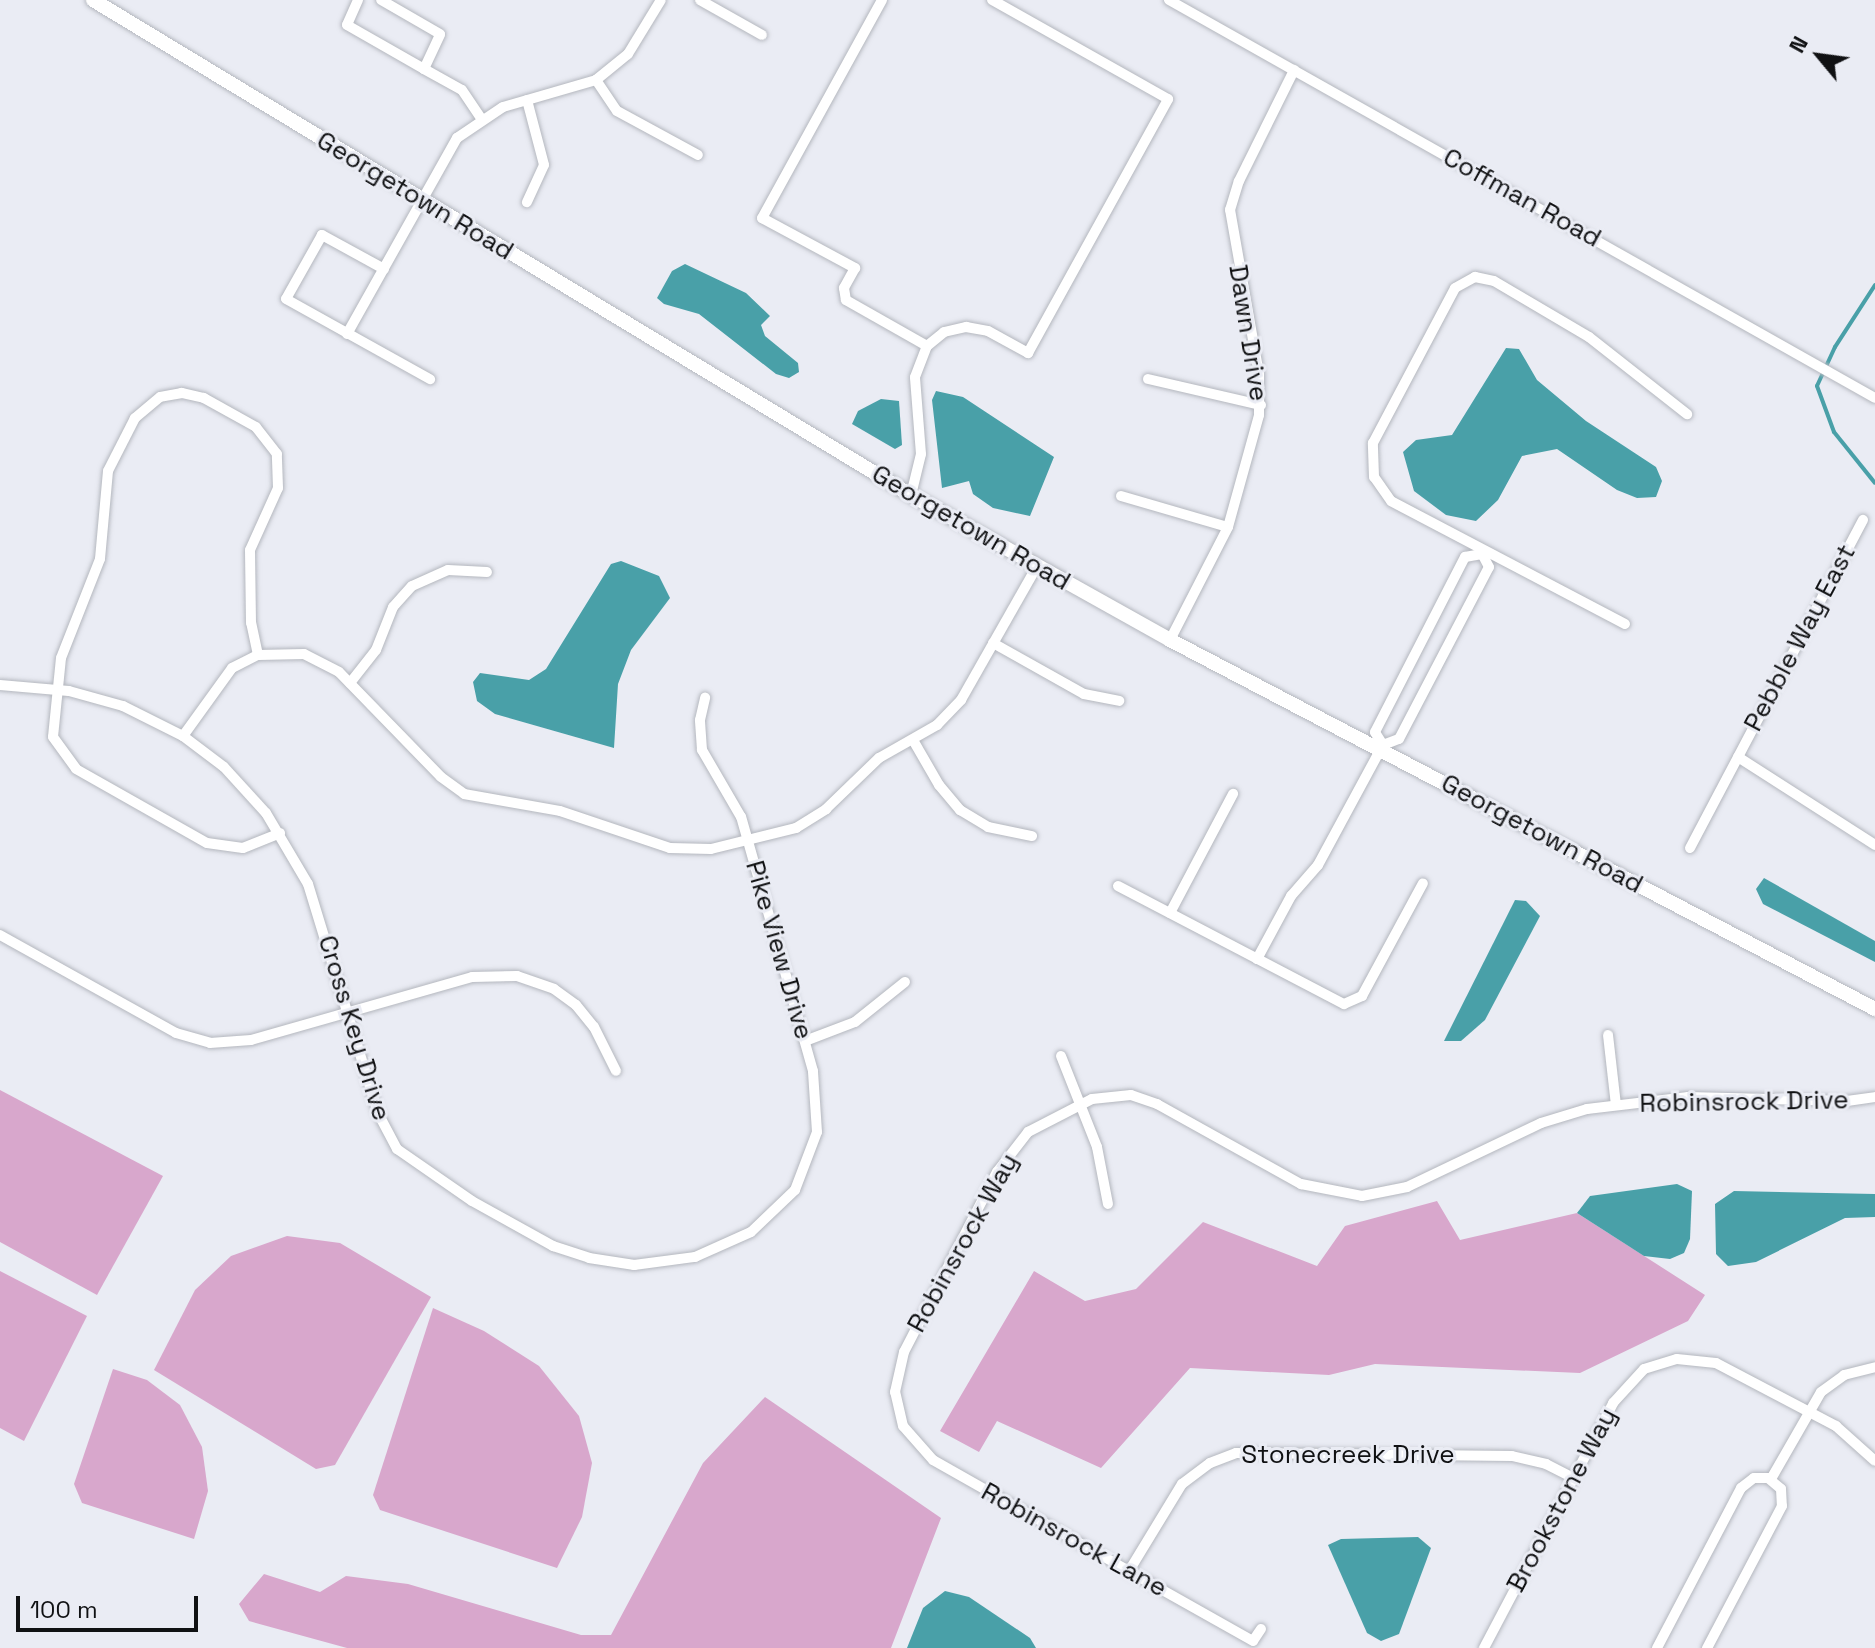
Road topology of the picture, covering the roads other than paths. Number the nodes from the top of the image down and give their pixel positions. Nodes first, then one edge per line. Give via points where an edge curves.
1 (93, 0) edge
2 (358, 0) edge
3 (381, 0) edge
4 (661, 0) edge
5 (700, 0) edge
6 (882, 0) edge
7 (992, 0) edge
8 (1169, 0) edge
9 (762, 35) dead end
10 (424, 69) junction
11 (1294, 70) junction
12 (596, 80) junction
13 (527, 100) junction
14 (481, 118) junction
15 (698, 155) dead end
16 (423, 200) junction
17 (527, 202) dead end
18 (384, 269) junction
19 (347, 334) junction
20 (927, 346) junction
21 (430, 379) dead end
22 (1148, 379) dead end
23 (1875, 398) edge
24 (1261, 405) junction
25 (1687, 414) dead end
26 (911, 495) junction
27 (1121, 496) dead end
28 (1863, 520) dead end
29 (1228, 527) junction
30 (1483, 552) junction
31 (1037, 566) junction
32 (487, 572) dead end
33 (1625, 624) dead end
34 (1170, 640) junction
35 (993, 643) junction
36 (258, 655) junction
37 (350, 683) junction
38 (0, 685) edge
39 (56, 690) junction
40 (705, 698) dead end
41 (1119, 701) dead end
42 (183, 736) junction
43 (913, 740) junction
44 (1382, 747) junction
45 (1738, 757) junction
46 (1233, 794) dead end
47 (280, 833) junction
48 (1032, 836) dead end
49 (747, 838) junction
50 (1875, 845) edge
51 (1690, 848) dead end
52 (1423, 883) dead end
53 (1118, 886) dead end
54 (1170, 913) junction
55 (0, 935) edge
56 (1257, 959) junction
57 (905, 982) dead end
58 (1875, 1009) edge
59 (347, 1012) junction
60 (1608, 1035) dead end
61 (805, 1041) junction
62 (1061, 1056) dead end
63 (616, 1071) dead end
64 (1875, 1097) edge
65 (1081, 1102) junction
66 (1616, 1105) junction
67 (1108, 1204) dead end
68 (768, 1220) joint
69 (1875, 1367) edge
70 (1808, 1411) junction
71 (899, 1416) joint
72 (1875, 1461) edge
73 (1573, 1478) junction
74 (1771, 1479) junction
75 (1129, 1571) junction
76 (1261, 1629) dead end
77 (1484, 1648) edge
78 (1657, 1648) edge
79 (1707, 1648) edge

1 - 16 main road, Georgetown Road
2 - 10 street via 347,25
3 - 10 street via 440,34
4 - 12 street via 632,49
5 - 9 street
6 - 20 street via 762,218 855,268 844,288 846,300
7 - 20 street via 1168,99 1028,353 988,331 966,327 944,332
8 - 11 street, Coffman Road
10 - 14 street via 462,90
11 - 23 street, Coffman Road
11 - 24 street, Dawn Drive via 1230,210
12 - 13 street
12 - 15 street via 617,111
13 - 14 street
13 - 17 street via 544,165
14 - 16 street via 442,156
16 - 18 street
16 - 26 main road, Georgetown Road
18 - 19 street
18 - 19 street via 322,235 285,293 288,302
19 - 21 street
20 - 26 street via 915,377 921,454
22 - 24 street
24 - 29 street, Dawn Drive
25 - 30 street via 1589,337 1490,279 1466,279 1453,292 1375,437 1371,466 1391,501
26 - 31 main road, Georgetown Road
27 - 29 street
28 - 45 street, Pebble Way East
29 - 34 street, Dawn Drive
30 - 33 street
30 - 44 street via 1489,567 1482,581 1399,739
30 - 44 street via 1465,557 1375,732
31 - 34 main road, Georgetown Road
31 - 35 street, Pike View Drive
32 - 37 street via 443,571 412,586 393,607 376,650
34 - 44 main road, Georgetown Road
35 - 41 street via 1084,694
35 - 43 street, Pike View Drive via 961,700
36 - 37 street via 304,654 331,666
36 - 39 street via 251,623 250,550 276,494 280,471 269,439 229,412 182,393 160,397 135,418 108,471 100,559 66,640
36 - 42 street via 220,680
37 - 49 street via 441,777 474,798 560,811 680,850 711,849
38 - 39 street, Cross Key Drive
39 - 42 street, Cross Key Drive via 133,710
39 - 47 street via 53,737 76,769 213,845 249,847
40 - 49 street via 702,750 736,805
42 - 47 street, Cross Key Drive via 232,775
43 - 48 street via 945,795 960,810 998,830
43 - 49 street, Pike View Drive via 879,758 826,809 796,828
44 - 56 street via 1318,865 1291,896
44 - 58 main road, Georgetown Road
45 - 50 street
45 - 51 street, Pebble Way East
46 - 54 street
47 - 59 street, Cross Key Drive via 317,905
49 - 61 street, Pike View Drive
52 - 56 street via 1362,996 1352,1003 1337,1002
53 - 54 street
54 - 56 street
55 - 59 street via 198,1041 239,1042
57 - 61 street via 855,1022
59 - 63 street via 472,977 517,976 554,989 580,1009
59 - 68 street, Cross Key Drive via 380,1119 397,1149 433,1177 543,1241 601,1261 662,1264 721,1248
60 - 66 street
61 - 68 street, Pike View Drive via 818,1099 817,1132 795,1190
62 - 65 street
64 - 66 street, Robinsrock Drive via 1688,1097
65 - 66 street, Robinsrock Drive via 1114,1094 1142,1098 1301,1184 1357,1197 1407,1187 1546,1121
65 - 67 street via 1102,1164
65 - 71 street, Robinsrock Way via 1036,1126 1004,1160 904,1352 895,1380
69 - 70 street via 1829,1384
70 - 72 street via 1846,1433
70 - 73 street, Brookstone Way via 1716,1363 1689,1358 1656,1365 1623,1388
70 - 74 street
71 - 75 street, Robinsrock Lane via 912,1441 933,1460
73 - 75 street, Stonecreek Drive via 1546,1464 1512,1456 1236,1453 1210,1463 1182,1484
73 - 77 street, Brookstone Way
74 - 78 street via 1754,1478 1741,1488
74 - 79 street via 1781,1489 1782,1506
75 - 76 street, Robinsrock Lane via 1253,1641

